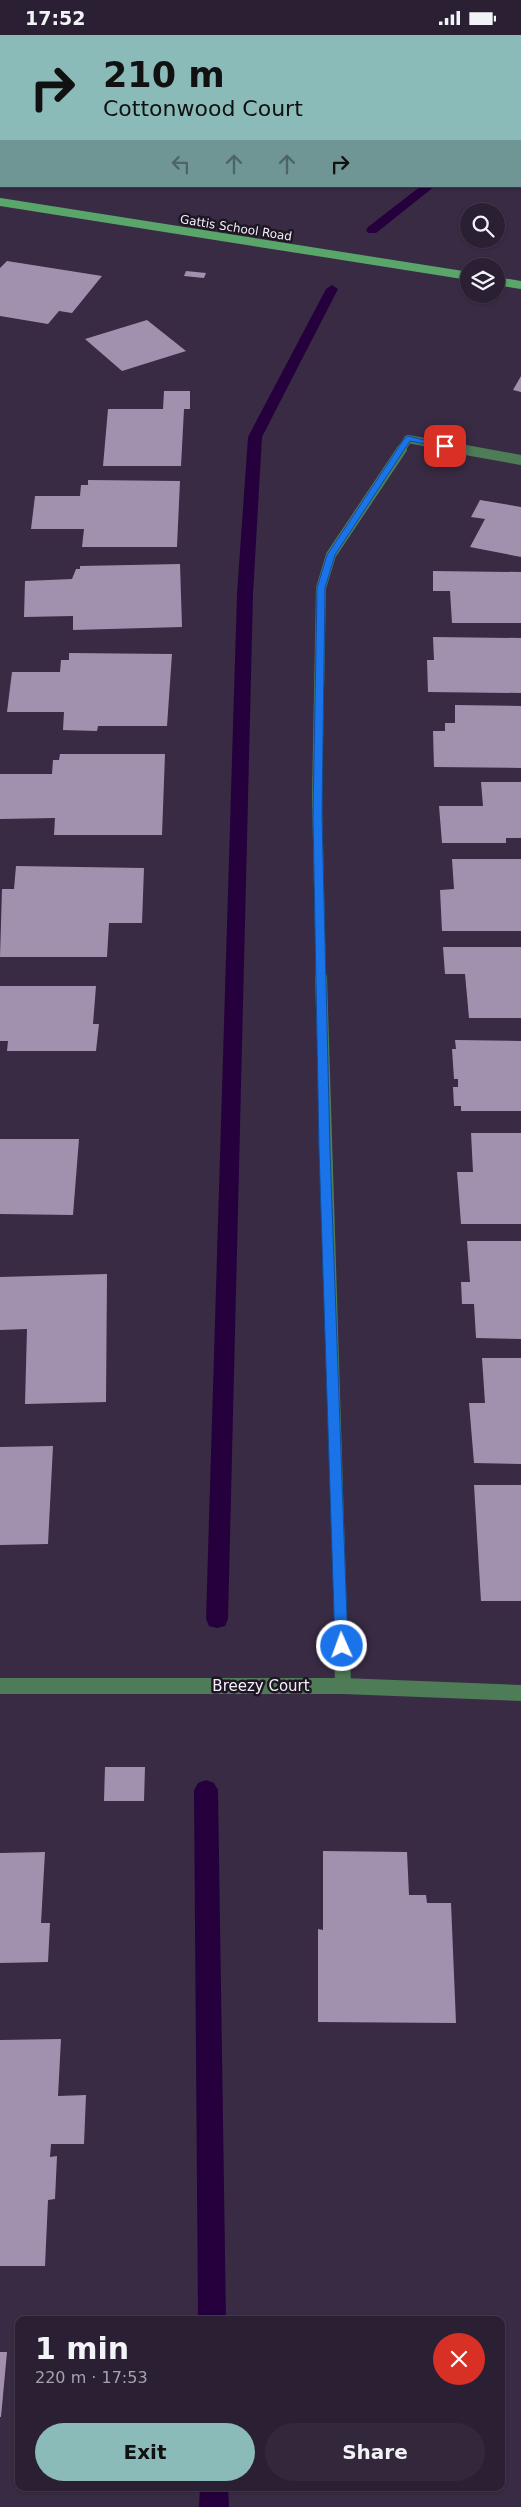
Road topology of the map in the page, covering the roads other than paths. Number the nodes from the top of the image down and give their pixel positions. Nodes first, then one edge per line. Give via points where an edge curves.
1 (0, 202) edge
2 (460, 276) edge
3 (505, 282) edge
4 (521, 285) edge
5 (521, 460) edge
6 (0, 1686) edge
7 (343, 1686) junction
8 (521, 1693) edge

1 - 2 main road, Gattis School Road
3 - 4 main road
5 - 7 street via 408,439 331,555 321,588 317,816
6 - 7 street, Breezy Court
7 - 8 street, Breezy Court

